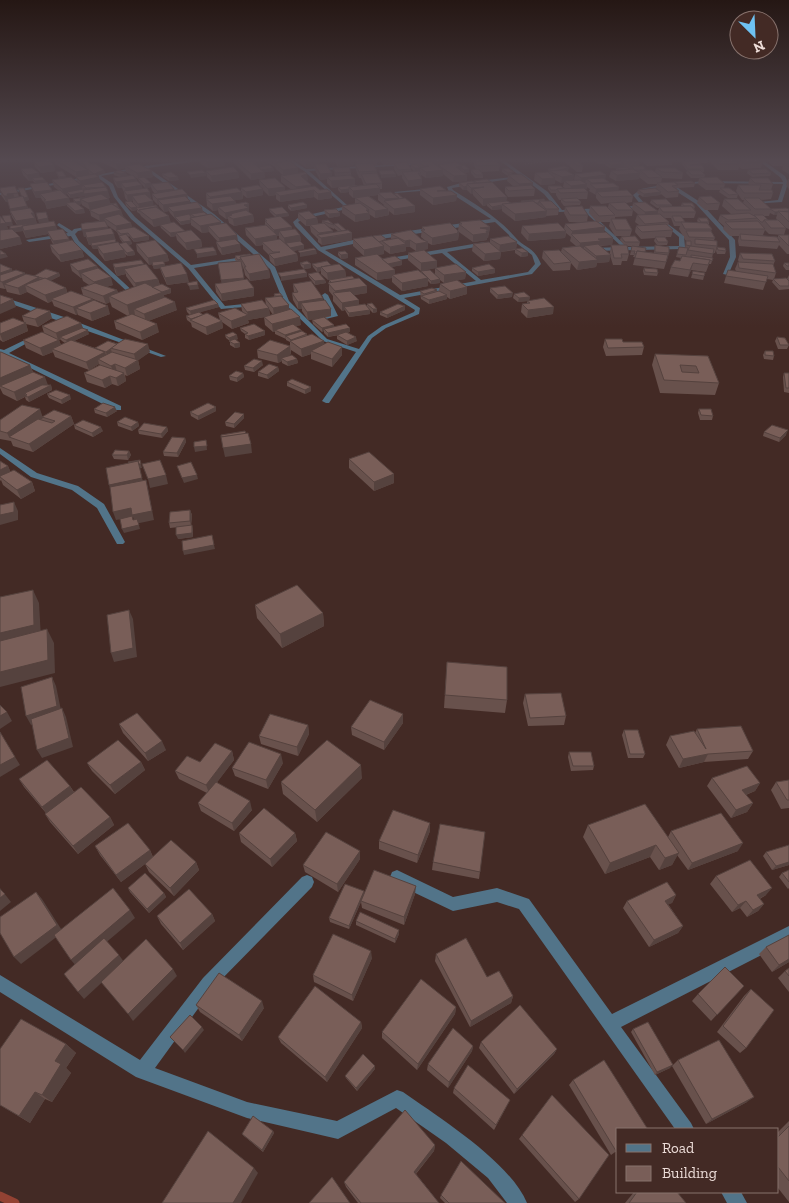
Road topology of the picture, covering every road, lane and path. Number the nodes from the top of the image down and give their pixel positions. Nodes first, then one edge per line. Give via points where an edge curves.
1 (131, 215) edge
2 (212, 215) edge
3 (314, 215) edge
4 (488, 215) edge
5 (590, 215) edge
6 (709, 215) edge
7 (133, 218) junction
8 (123, 220) edge
9 (496, 220) junction
10 (59, 224) dead end
11 (104, 224) edge
12 (668, 225) edge
13 (72, 234) junction
14 (512, 237) junction
15 (29, 240) edge
16 (732, 240) junction
17 (741, 240) edge
18 (502, 241) edge
19 (492, 243) edge
20 (625, 248) junction
21 (320, 249) junction
22 (586, 251) edge
23 (444, 252) junction
24 (259, 255) junction
25 (382, 260) edge
26 (354, 263) edge
27 (344, 264) junction
28 (190, 267) junction
29 (726, 274) edge
30 (479, 281) junction
31 (326, 295) dead end
32 (135, 296) edge
33 (400, 297) junction
34 (0, 298) edge
35 (258, 304) edge
36 (69, 320) junction
37 (307, 322) junction
38 (61, 324) edge
39 (45, 332) edge
40 (359, 351) junction
41 (1, 353) edge
42 (163, 356) dead end
43 (326, 401) dead end
44 (118, 408) dead end
45 (0, 450) edge
46 (120, 542) dead end
47 (397, 877) edge
48 (307, 882) dead end
49 (789, 933) edge
50 (0, 983) edge
51 (610, 1024) junction
52 (142, 1071) junction
53 (684, 1128) edge
54 (518, 1203) edge

1 - 7 street
2 - 24 street
3 - 21 street via 294,222
4 - 9 street
5 - 20 street
6 - 16 street
7 - 8 street
7 - 28 street
9 - 14 street
9 - 21 street
10 - 13 street
11 - 13 street via 76,230
12 - 20 street via 682,236 682,247
13 - 15 street
13 - 32 street
14 - 18 street
14 - 30 street via 538,254 538,264 530,273
16 - 17 street
16 - 29 street via 733,257
19 - 23 street
20 - 22 street
21 - 27 street
23 - 25 street
23 - 30 street
24 - 28 street
24 - 37 street via 273,268 284,302
26 - 27 street
27 - 33 street
28 - 35 street via 223,308
30 - 33 street
31 - 37 street via 335,316
33 - 40 street via 418,309 417,313 384,327
34 - 36 street
36 - 38 street
36 - 42 street
37 - 40 street via 324,340
39 - 41 street
40 - 43 street
41 - 44 street
45 - 46 street via 34,475 75,488 101,506
47 - 51 street via 453,904 497,894 524,904
48 - 52 street via 208,983
49 - 51 street
50 - 52 street
51 - 53 street
52 - 54 street via 247,1110 338,1130 397,1098 494,1172

